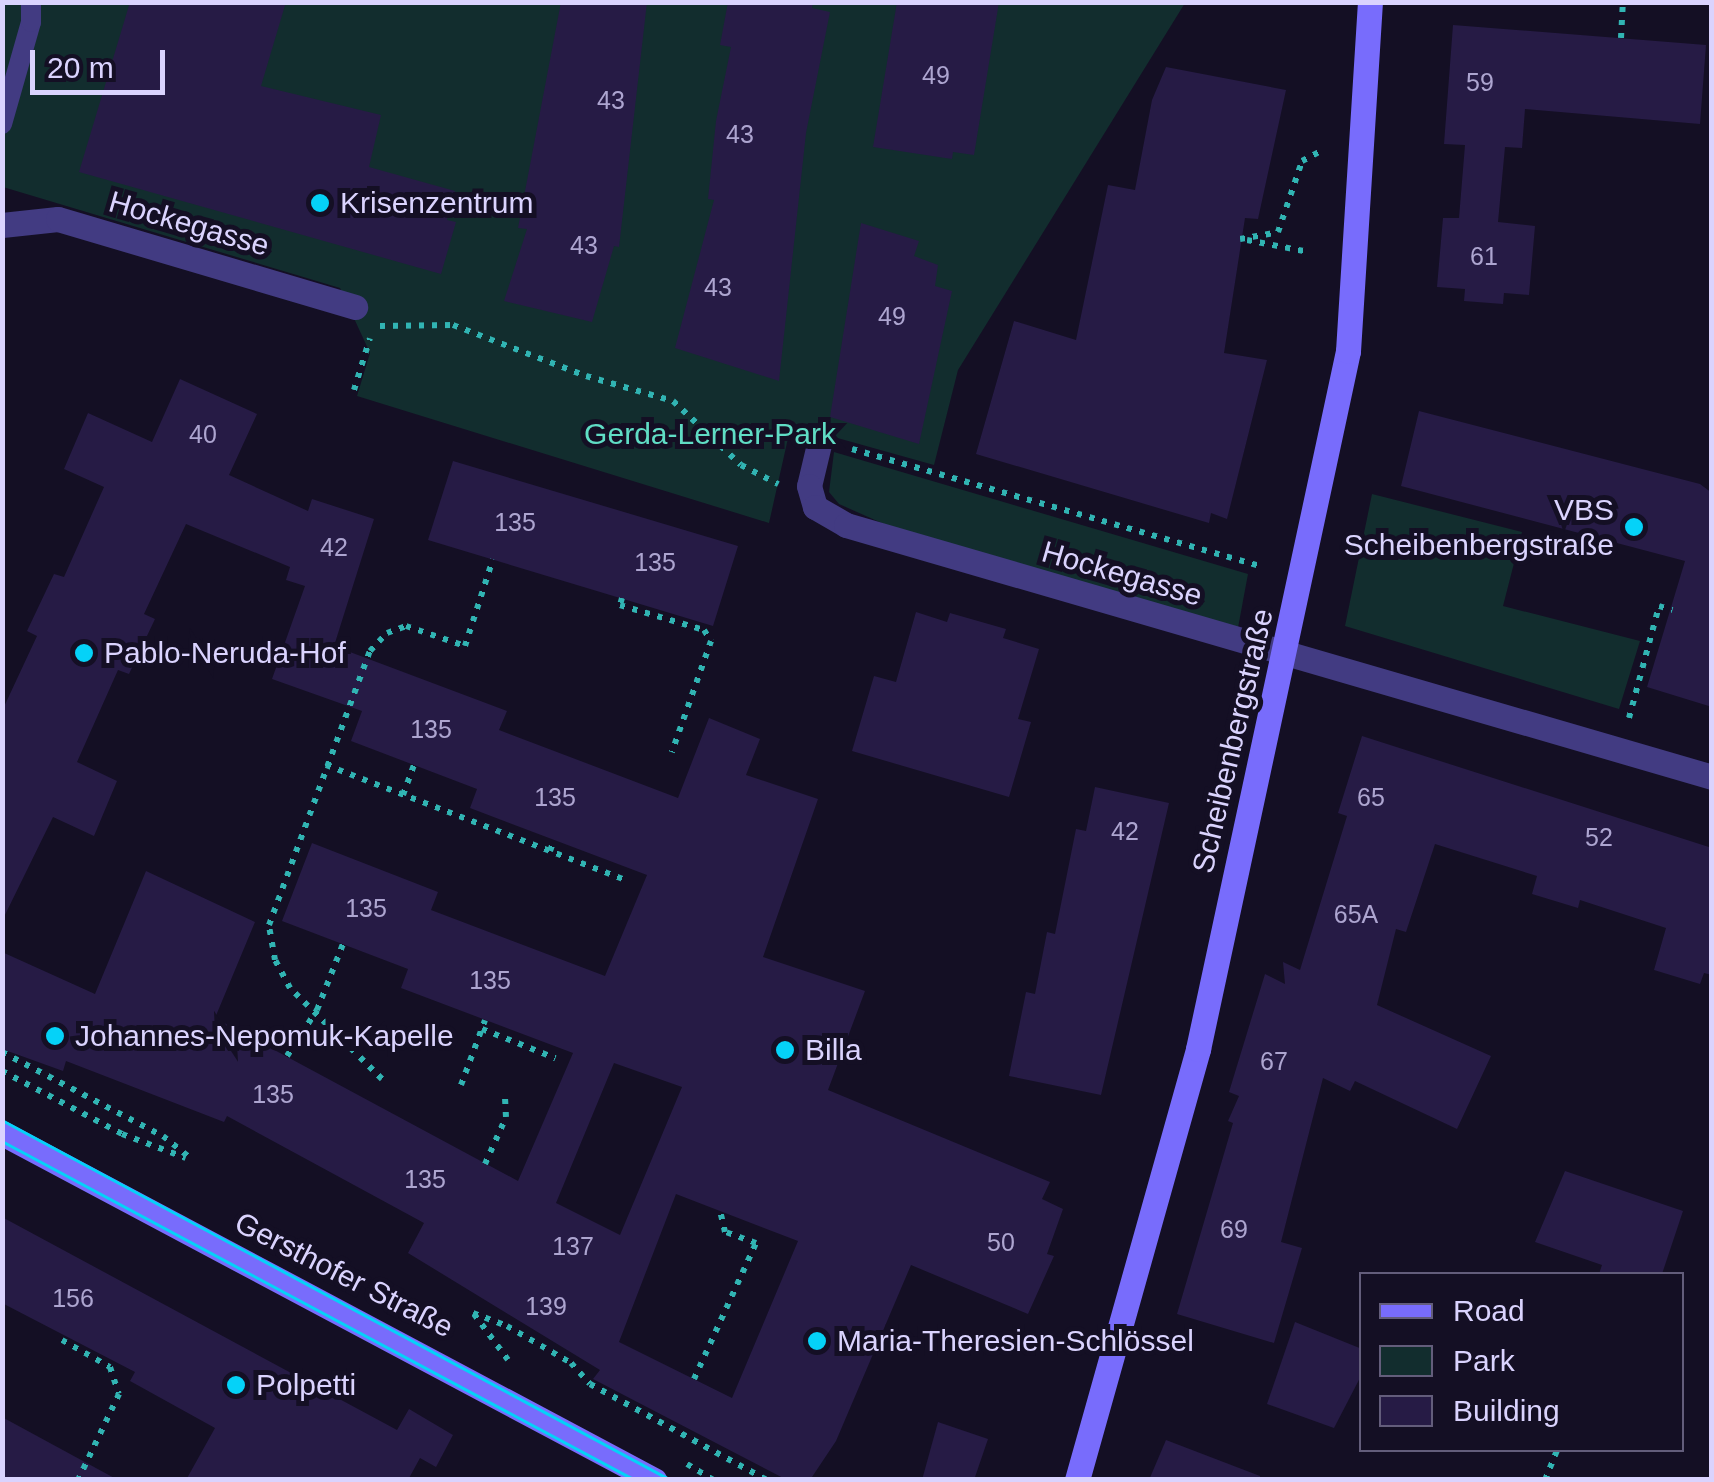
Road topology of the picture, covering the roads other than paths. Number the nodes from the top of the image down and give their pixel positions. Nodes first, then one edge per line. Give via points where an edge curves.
1 (31, 2) edge
2 (1370, 2) edge
3 (2, 124) edge
4 (2, 225) edge
5 (365, 316) road end
6 (820, 440) road end
7 (1286, 656) junction
8 (1712, 777) edge
9 (2, 1133) edge
10 (654, 1480) edge
11 (1077, 1480) edge

1 - 3 lane via 32,22
2 - 7 street, Scheibenbergstraße via 1348,351
4 - 5 street, Hockegasse via 58,219
6 - 7 street, Hockegasse via 809,486 816,506 846,525
7 - 8 street, Hockegasse
7 - 11 street, Scheibenbergstraße via 1198,1049
9 - 10 street, Gersthofer Straße

